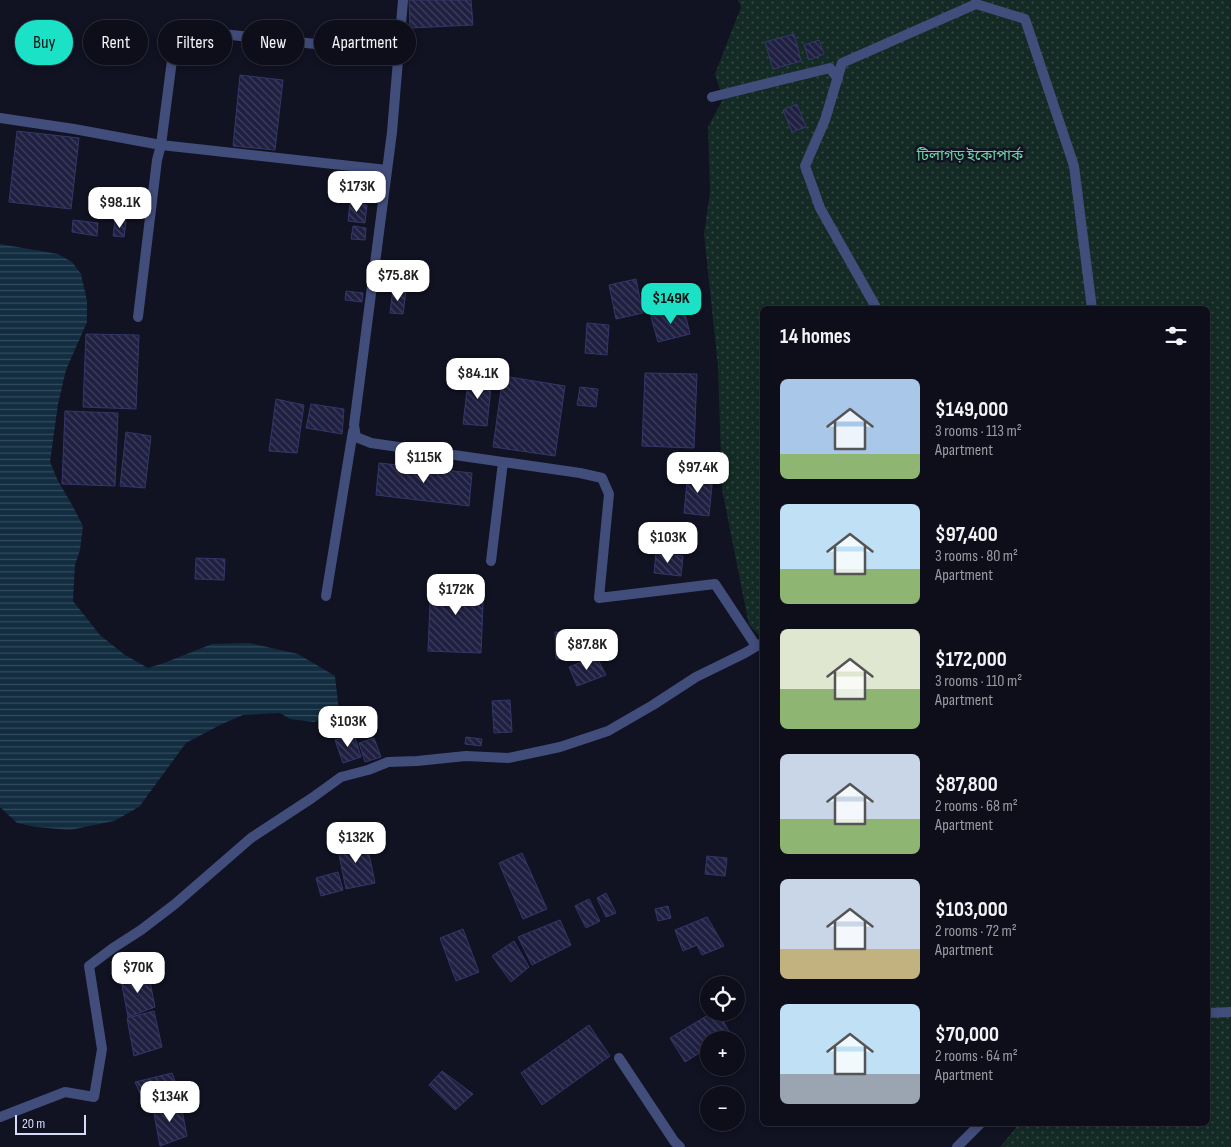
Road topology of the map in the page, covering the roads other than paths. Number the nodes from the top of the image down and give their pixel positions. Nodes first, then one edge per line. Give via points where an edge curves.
1 (403, 0) edge
2 (976, 2) edge
3 (401, 20) edge
4 (314, 43) edge
5 (398, 65) edge
6 (838, 79) junction
7 (712, 97) dead end
8 (0, 118) edge
9 (161, 145) junction
10 (387, 170) junction
11 (875, 306) edge
12 (1092, 306) edge
13 (138, 317) dead end
14 (354, 425) junction
15 (504, 462) junction
16 (490, 562) dead end
17 (326, 596) dead end
18 (759, 644) edge
19 (1231, 1012) edge
20 (1210, 1013) edge
21 (619, 1058) dead end
22 (0, 1117) edge
23 (978, 1126) edge
24 (680, 1147) edge
25 (957, 1147) edge

1 - 3 street
2 - 6 street via 842,62
2 - 12 street via 1025,19 1074,166
4 - 9 street via 176,28
5 - 10 street
6 - 7 street via 830,68
6 - 11 street via 805,166 820,208
8 - 9 street
9 - 10 street
9 - 13 street
10 - 14 street
14 - 15 street via 356,437 371,443
14 - 17 street
15 - 16 street
15 - 18 street via 602,478 609,494 599,598 715,584
18 - 22 street via 696,676 608,731 560,748 508,758 466,756 388,762 341,777 251,838 175,904 89,966 102,1049 94,1097 65,1092
19 - 20 street
21 - 24 street
23 - 25 street

